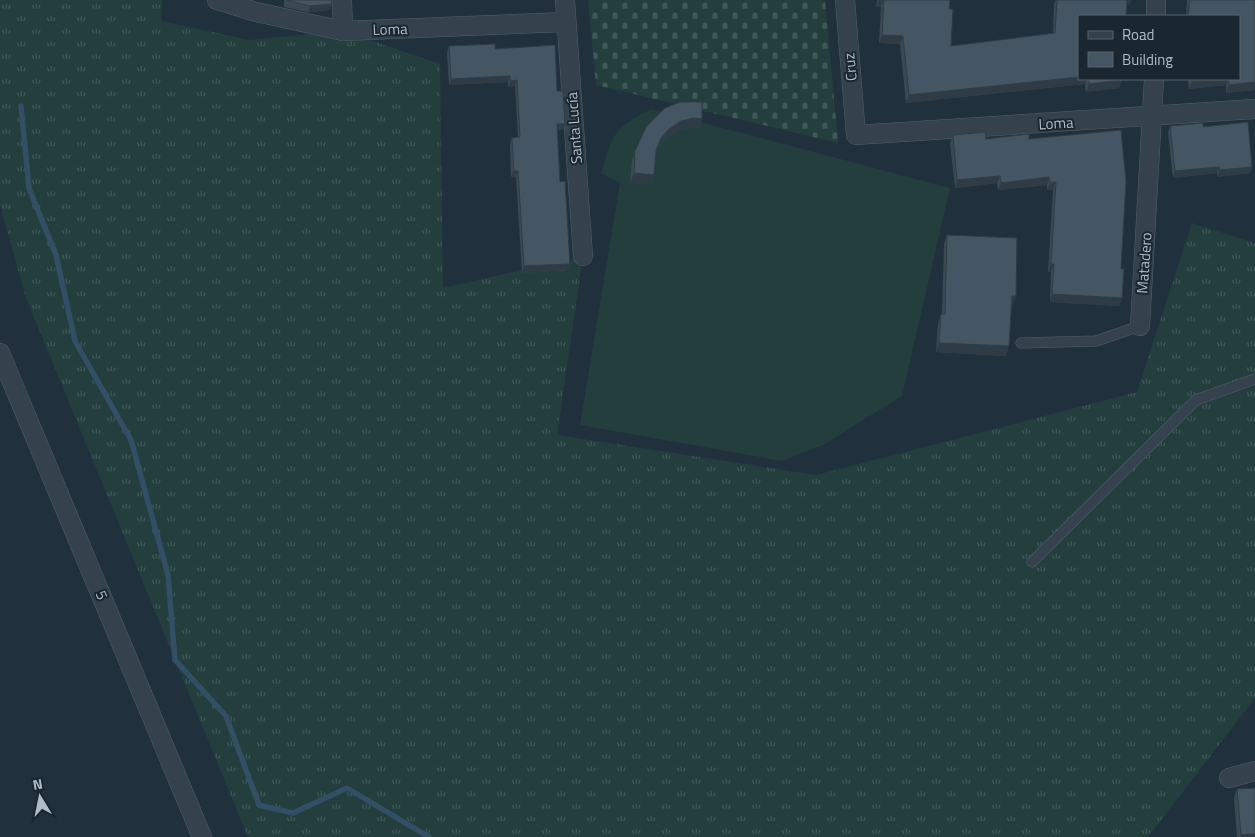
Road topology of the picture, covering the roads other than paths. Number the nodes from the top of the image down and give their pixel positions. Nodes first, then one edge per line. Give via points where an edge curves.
1 (217, 0) edge
2 (342, 0) edge
3 (564, 0) edge
4 (845, 0) edge
5 (1156, 0) edge
6 (1156, 15) edge
7 (566, 22) junction
8 (343, 31) junction
9 (1154, 80) edge
10 (1255, 109) edge
11 (1153, 117) junction
12 (856, 135) joint
13 (583, 256) dead end
14 (1140, 326) joint
15 (1021, 343) dead end
16 (0, 353) edge
17 (1255, 379) edge
18 (1032, 562) dead end
19 (1255, 771) edge
20 (1229, 778) dead end
21 (202, 837) edge

1 - 8 street, Loma
2 - 8 street
3 - 7 street, Santa Lucía
4 - 12 street, Cruz
5 - 6 street
7 - 8 street, Loma
7 - 13 street, Santa Lucía
9 - 11 street, Matadero
10 - 11 street, Loma
11 - 12 street, Loma
11 - 14 street, Matadero
14 - 15 lane, Matadero via 1096,341
16 - 21 street, 5
17 - 18 lane via 1196,400
19 - 20 street

